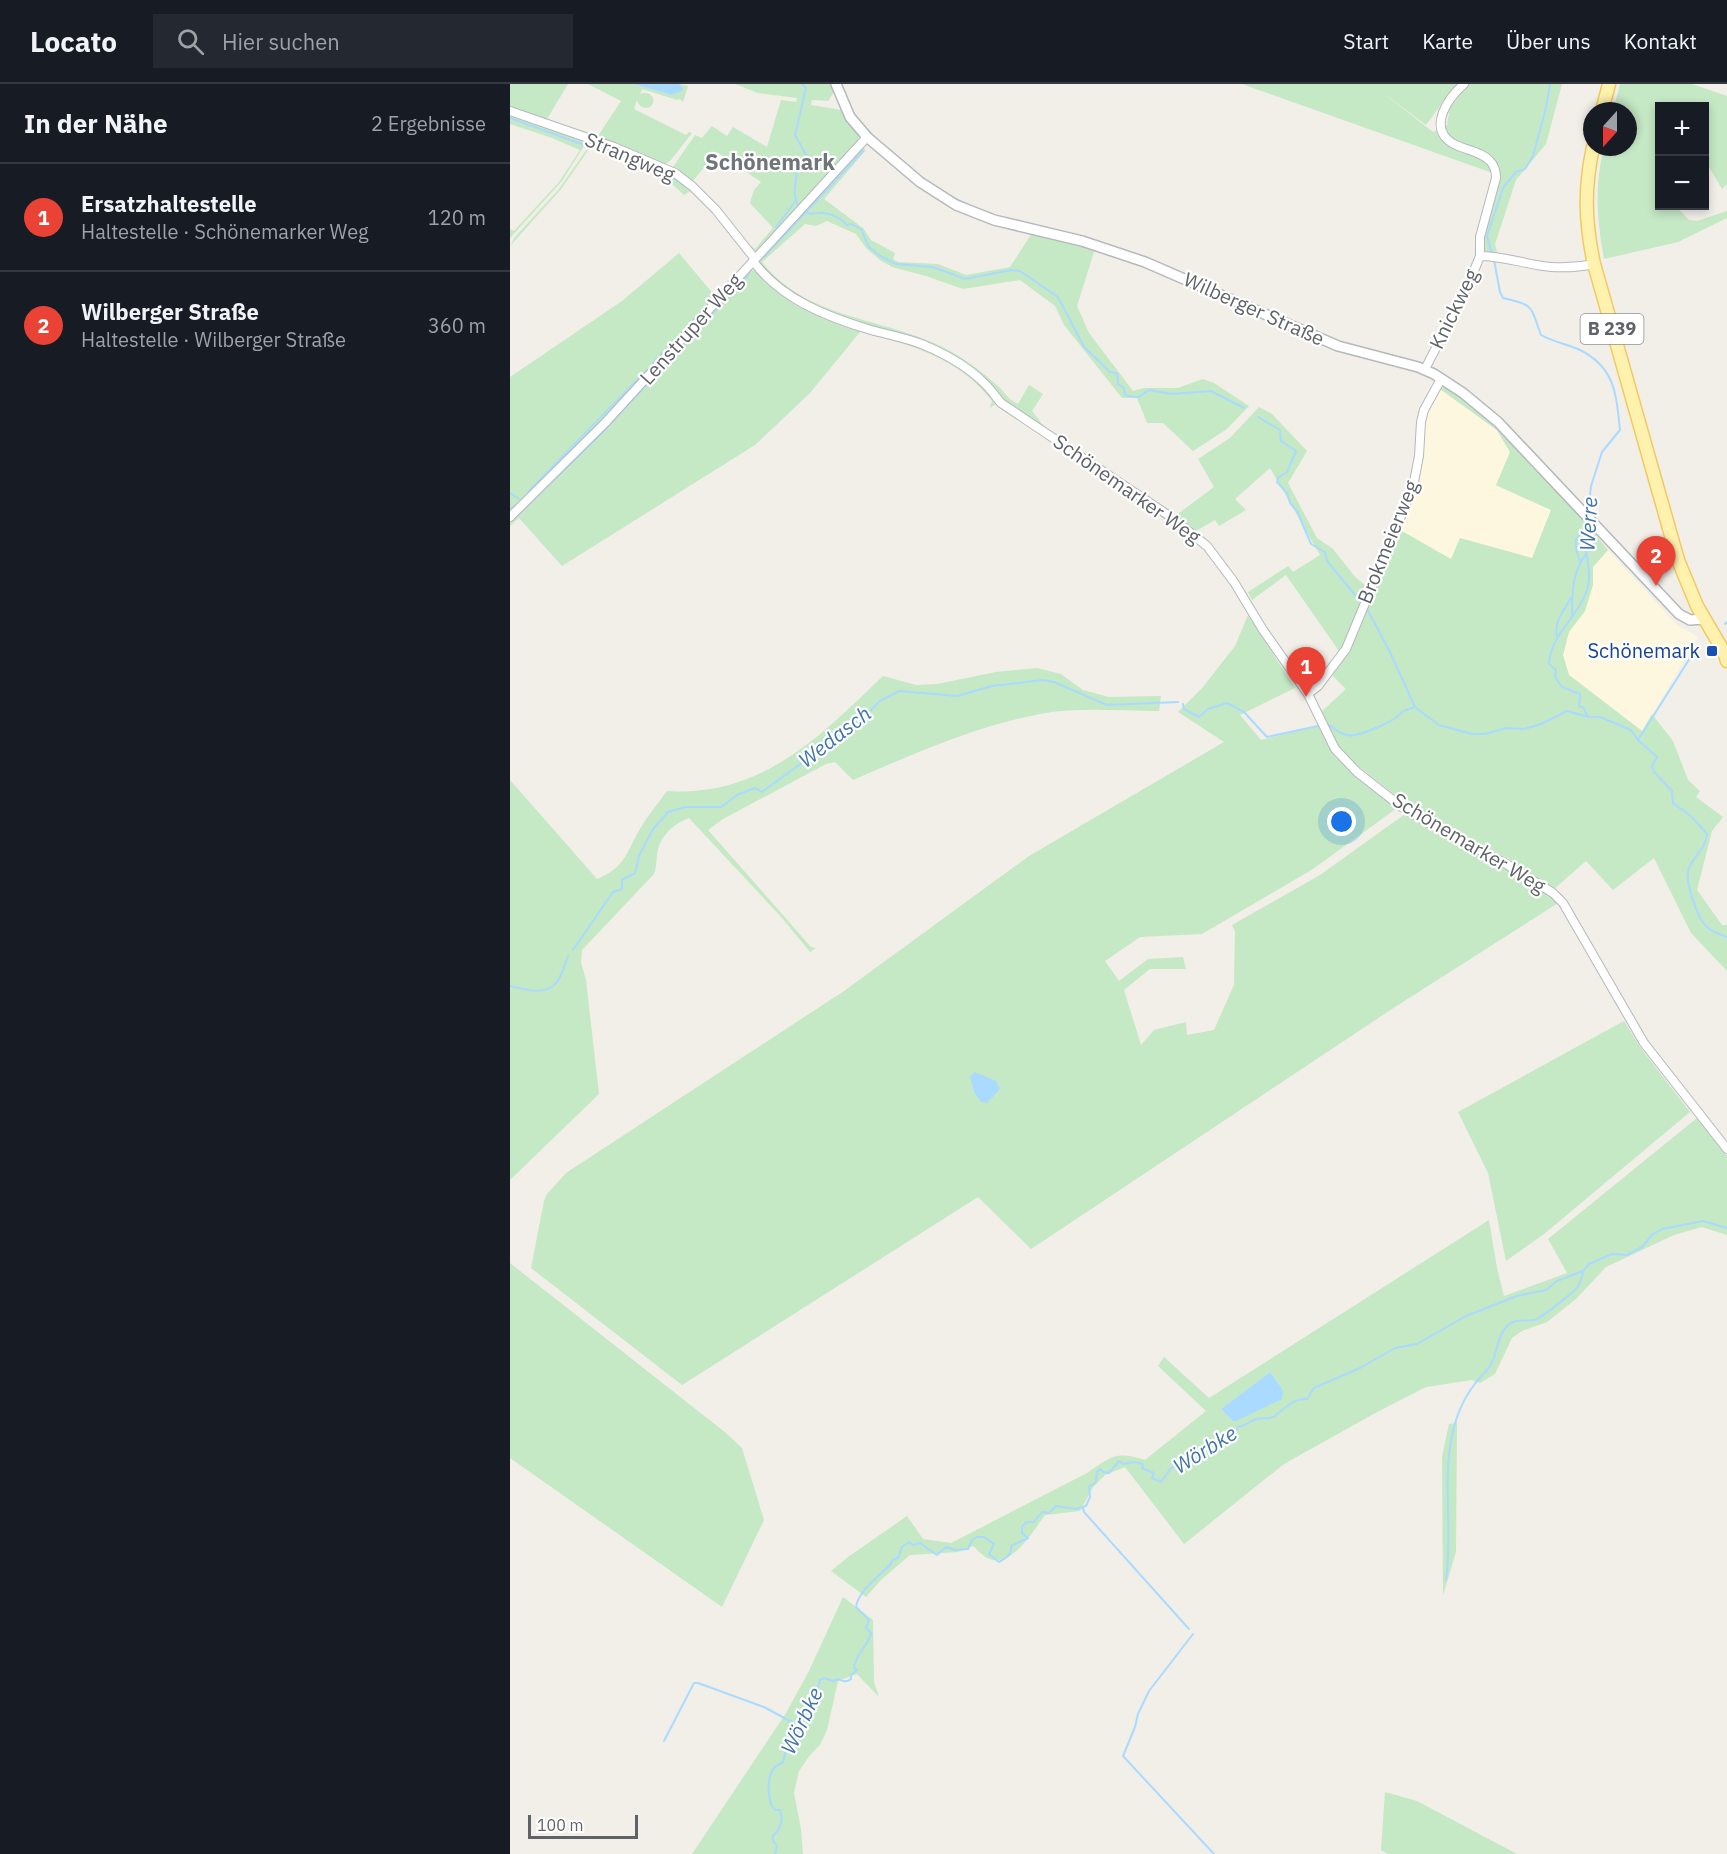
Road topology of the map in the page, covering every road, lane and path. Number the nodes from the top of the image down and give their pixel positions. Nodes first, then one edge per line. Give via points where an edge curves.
1 (836, 84) edge
2 (1464, 84) edge
3 (1609, 84) edge
4 (1604, 102) edge
5 (510, 111) edge
6 (867, 137) junction
7 (1591, 156) edge
8 (1488, 256) junction
9 (754, 260) junction
10 (1594, 264) junction
11 (1425, 369) junction
12 (1442, 379) junction
13 (510, 517) edge
14 (1704, 619) junction
15 (1726, 656) edge
16 (1308, 694) junction
17 (1727, 1149) edge

1 - 6 street, Wilberger Straße via 850,117
2 - 8 street via 1445,106 1441,123 1449,140 1487,158 1496,169 1480,237
3 - 4 main road
5 - 9 street, Strangweg via 675,173 716,210
6 - 9 street, Lenstruper Weg
6 - 11 street, Wilberger Straße via 920,183 978,215 1099,246 1172,273 1338,346
7 - 10 main road, B 239 via 1585,201
8 - 10 street, Knickweg via 1550,267
8 - 11 street, Knickweg
9 - 13 street, Lenstruper Weg via 605,423
9 - 16 street, Schönemarker Weg via 763,275 780,289 820,311 916,342 955,361 984,382 1001,403 1189,530 1220,561
10 - 14 main road, B 239 via 1680,568
11 - 12 street, Wilberger Straße
12 - 14 street, Wilberger Straße via 1498,422 1679,614 1690,620
12 - 16 street, Brokmeierweg via 1424,410 1414,482 1346,650
14 - 15 main road, B 239
16 - 17 street, Schönemarker Weg via 1335,749 1357,772 1403,808 1503,862 1563,903 1644,1043

